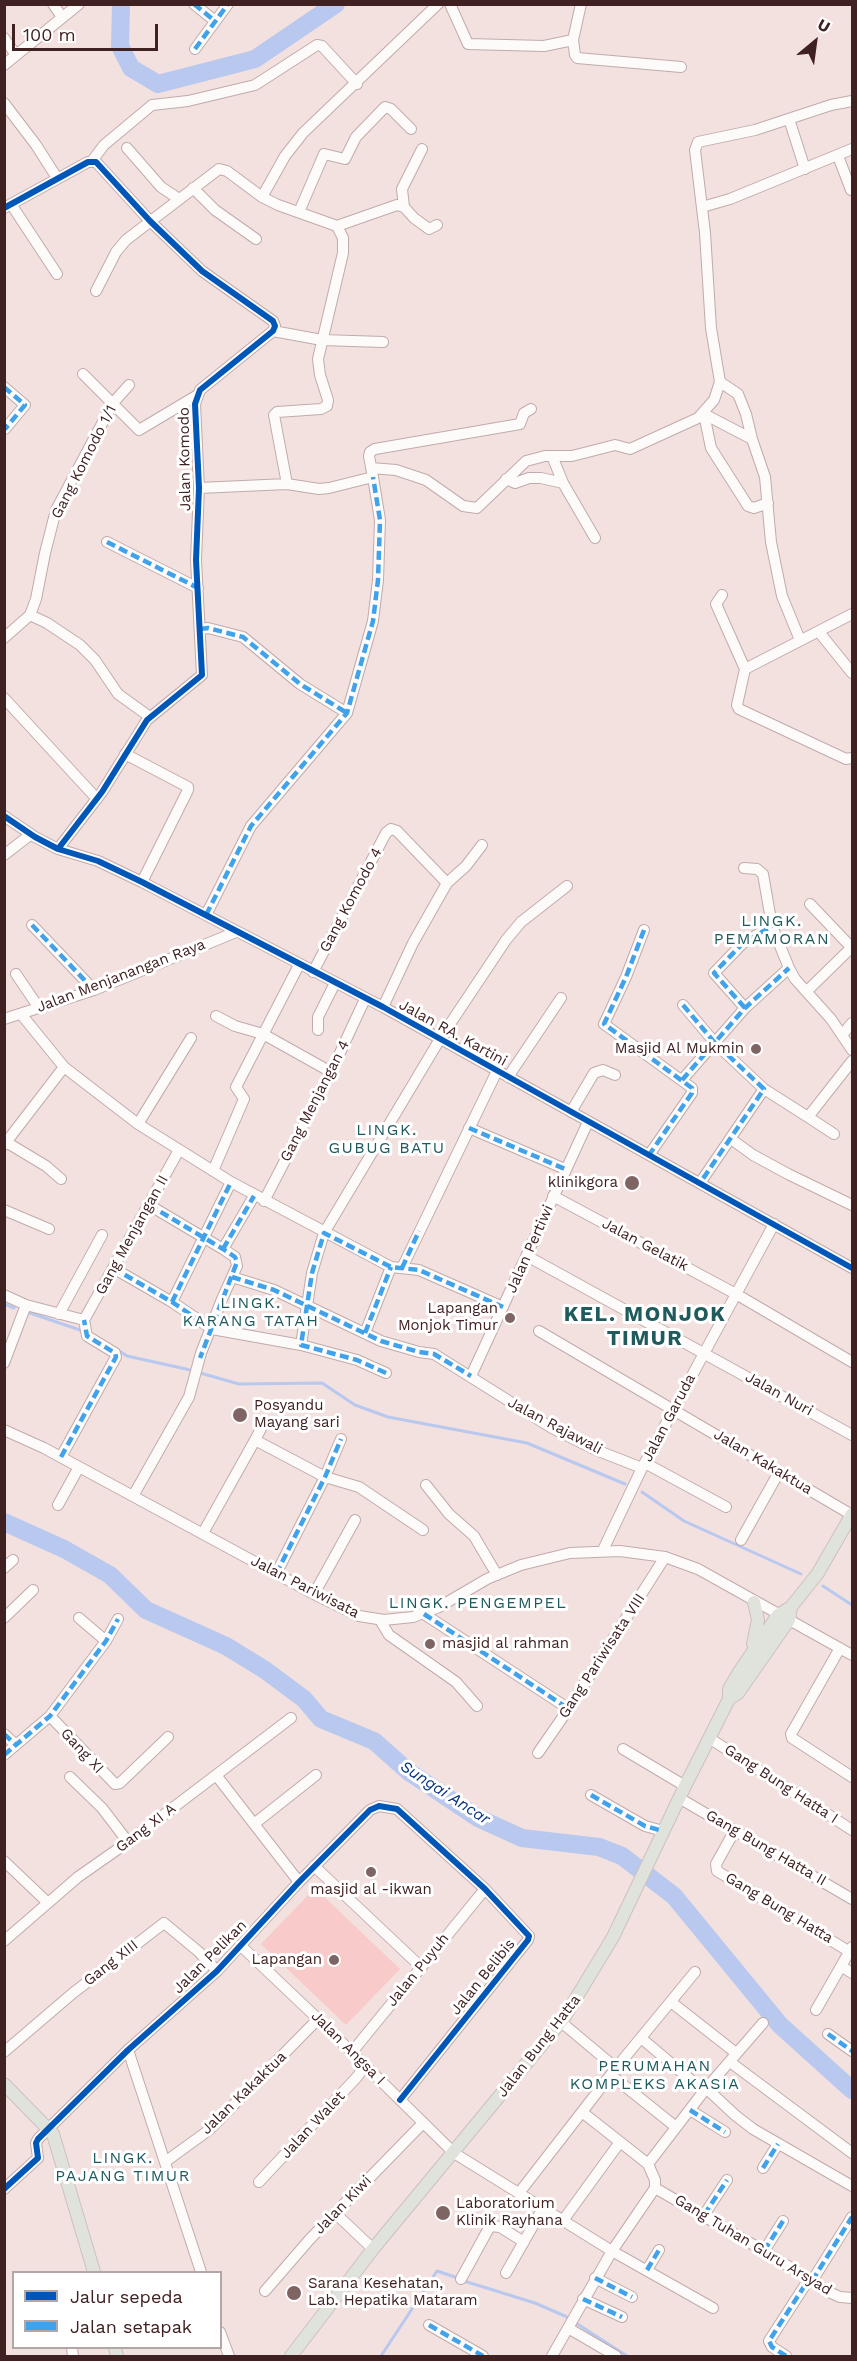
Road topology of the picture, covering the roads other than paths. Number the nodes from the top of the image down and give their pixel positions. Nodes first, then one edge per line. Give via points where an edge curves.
1 (53, 4) edge
2 (79, 4) edge
3 (194, 4) edge
4 (228, 4) edge
5 (438, 4) edge
6 (450, 4) edge
7 (581, 4) edge
8 (62, 17) junction
9 (215, 21) junction
10 (4, 38) edge
11 (573, 40) junction
12 (195, 50) dead end
13 (16, 55) junction
14 (4, 65) edge
15 (681, 67) dead end
16 (357, 84) junction
17 (852, 101) edge
18 (4, 103) edge
19 (789, 118) junction
20 (411, 129) dead end
21 (127, 148) dead end
22 (422, 149) dead end
23 (852, 149) edge
24 (838, 156) junction
25 (92, 161) junction
26 (805, 169) junction
27 (57, 178) junction
28 (193, 188) junction
29 (851, 190) dead end
30 (262, 197) junction
31 (179, 199) junction
32 (8, 206) edge
33 (405, 207) junction
34 (702, 207) junction
35 (298, 212) junction
36 (150, 221) junction
37 (437, 225) dead end
38 (337, 226) junction
39 (256, 239) dead end
40 (57, 274) dead end
41 (96, 291) dead end
42 (273, 331) junction
43 (322, 339) junction
44 (383, 342) dead end
45 (83, 374) dead end
46 (720, 382) junction
47 (129, 385) dead end
48 (4, 387) edge
49 (196, 396) junction
50 (113, 403) junction
51 (531, 409) dead end
52 (704, 414) junction
53 (5, 429) edge
54 (752, 440) junction
55 (552, 456) junction
56 (372, 472) junction
57 (506, 479) junction
58 (563, 483) junction
59 (287, 484) junction
60 (199, 488) junction
61 (765, 504) junction
62 (595, 538) dead end
63 (107, 542) dead end
64 (198, 588) junction
65 (722, 595) dead end
66 (852, 614) edge
67 (30, 615) junction
68 (200, 629) junction
69 (819, 632) junction
70 (4, 638) edge
71 (800, 640) junction
72 (745, 669) junction
73 (852, 673) edge
74 (4, 698) edge
75 (347, 713) junction
76 (150, 717) junction
77 (124, 754) junction
78 (852, 759) edge
79 (97, 799) junction
80 (4, 816) edge
81 (30, 834) junction
82 (482, 845) dead end
83 (58, 849) junction
84 (4, 855) edge
85 (744, 868) dead end
86 (142, 882) junction
87 (447, 883) junction
88 (567, 886) dead end
89 (810, 903) dead end
90 (206, 915) junction
91 (32, 925) dead end
92 (772, 926) junction
93 (644, 930) dead end
94 (236, 932) junction
95 (852, 948) edge
96 (299, 965) junction
97 (789, 968) junction
98 (313, 972) junction
99 (16, 974) dead end
100 (335, 983) junction
101 (94, 990) junction
102 (807, 991) junction
103 (561, 998) dead end
104 (365, 999) junction
105 (683, 1005) dead end
106 (382, 1007) junction
107 (39, 1008) junction
108 (745, 1008) junction
109 (21, 1014) junction
110 (216, 1016) dead end
111 (4, 1019) edge
112 (852, 1023) edge
113 (318, 1030) dead end
114 (263, 1034) junction
115 (842, 1035) junction
116 (191, 1038) dead end
117 (440, 1039) junction
118 (715, 1043) junction
119 (852, 1050) edge
120 (852, 1061) edge
121 (64, 1067) junction
122 (497, 1071) junction
123 (331, 1072) junction
124 (615, 1075) dead end
125 (508, 1077) junction
126 (682, 1080) junction
127 (764, 1089) junction
128 (571, 1112) junction
129 (808, 1117) junction
130 (588, 1122) junction
131 (138, 1124) junction
132 (468, 1128) junction
133 (834, 1134) dead end
134 (731, 1139) junction
135 (5, 1144) edge
136 (179, 1150) junction
137 (649, 1155) junction
138 (565, 1169) junction
139 (213, 1171) junction
140 (61, 1179) dead end
141 (231, 1182) junction
142 (700, 1183) junction
143 (254, 1196) junction
144 (553, 1196) junction
145 (264, 1201) junction
146 (851, 1201) edge
147 (149, 1205) junction
148 (4, 1210) edge
149 (774, 1224) junction
150 (49, 1229) dead end
151 (324, 1233) junction
152 (102, 1235) dead end
153 (203, 1237) junction
154 (223, 1249) junction
155 (527, 1256) junction
156 (113, 1268) junction
157 (396, 1268) junction
158 (852, 1268) edge
159 (232, 1276) junction
160 (4, 1294) edge
161 (736, 1294) junction
162 (172, 1302) junction
163 (27, 1305) junction
164 (308, 1306) junction
165 (503, 1307) junction
166 (59, 1314) junction
167 (85, 1327) junction
168 (212, 1329) junction
169 (539, 1331) dead end
170 (365, 1333) junction
171 (301, 1345) junction
172 (704, 1353) junction
173 (852, 1362) edge
174 (4, 1363) edge
175 (386, 1372) dead end
176 (471, 1376) junction
177 (674, 1409) junction
178 (265, 1421) dead end
179 (4, 1430) edge
180 (852, 1435) edge
181 (340, 1439) dead end
182 (255, 1440) junction
183 (61, 1457) junction
184 (644, 1466) junction
185 (79, 1467) junction
186 (778, 1472) junction
187 (325, 1477) junction
188 (426, 1485) dead end
189 (133, 1496) junction
190 (58, 1504) dead end
191 (726, 1507) dead end
192 (852, 1514) edge
193 (355, 1520) dead end
194 (423, 1530) dead end
195 (203, 1533) junction
196 (741, 1540) dead end
197 (603, 1550) junction
198 (665, 1557) junction
199 (276, 1574) junction
200 (496, 1575) junction
201 (33, 1590) dead end
202 (314, 1594) junction
203 (754, 1602) junction
204 (424, 1614) junction
205 (783, 1617) junction
206 (4, 1618) edge
207 (79, 1618) dead end
208 (118, 1620) dead end
209 (380, 1620) junction
210 (106, 1641) junction
211 (840, 1648) junction
212 (751, 1651) junction
213 (852, 1654) edge
214 (729, 1699) junction
215 (477, 1706) dead end
216 (568, 1709) junction
217 (50, 1716) junction
218 (291, 1718) dead end
219 (4, 1734) edge
220 (168, 1737) dead end
221 (709, 1738) junction
222 (16, 1745) junction
223 (623, 1749) dead end
224 (538, 1753) dead end
225 (4, 1755) edge
226 (216, 1775) junction
227 (316, 1775) dead end
228 (70, 1777) dead end
229 (852, 1777) edge
230 (685, 1786) junction
231 (591, 1794) dead end
232 (679, 1798) junction
233 (387, 1806) joint
234 (254, 1824) junction
235 (735, 1830) junction
236 (852, 1830) edge
237 (663, 1833) junction
238 (128, 1842) junction
239 (4, 1861) edge
240 (314, 1866) junction
241 (299, 1882) junction
242 (485, 1889) junction
243 (852, 1899) edge
244 (47, 1902) junction
245 (4, 1941) edge
246 (240, 1945) junction
247 (851, 1949) edge
248 (841, 1966) junction
249 (421, 1967) junction
250 (217, 1971) junction
251 (695, 1972) dead end
252 (852, 1973) edge
253 (671, 2002) junction
254 (816, 2010) dead end
255 (318, 2019) junction
256 (561, 2022) junction
257 (763, 2023) dead end
258 (828, 2034) dead end
259 (641, 2038) junction
260 (128, 2050) junction
261 (852, 2051) edge
262 (4, 2052) edge
263 (352, 2052) junction
264 (733, 2057) junction
265 (365, 2066) junction
266 (614, 2072) junction
267 (4, 2084) edge
268 (705, 2090) junction
269 (400, 2100) junction
270 (690, 2110) junction
271 (582, 2112) junction
272 (423, 2122) junction
273 (676, 2127) junction
274 (49, 2128) junction
275 (725, 2132) dead end
276 (620, 2142) junction
277 (778, 2145) junction
278 (852, 2153) edge
279 (454, 2154) junction
280 (165, 2162) junction
281 (648, 2164) junction
282 (763, 2168) dead end
283 (727, 2180) dead end
284 (259, 2182) dead end
285 (852, 2186) edge
286 (655, 2188) junction
287 (4, 2189) edge
288 (519, 2193) junction
289 (543, 2208) junction
290 (335, 2213) junction
291 (704, 2215) junction
292 (852, 2217) edge
293 (564, 2219) junction
294 (783, 2221) dead end
295 (524, 2242) junction
296 (373, 2249) junction
297 (659, 2250) dead end
298 (612, 2251) junction
299 (764, 2251) junction
300 (647, 2270) junction
301 (94, 2271) edge
302 (201, 2271) edge
303 (506, 2273) dead end
304 (461, 2278) dead end
305 (596, 2278) junction
306 (810, 2280) junction
307 (265, 2291) dead end
308 (632, 2297) dead end
309 (852, 2298) edge
310 (583, 2299) junction
311 (713, 2308) dead end
312 (622, 2317) dead end
313 (571, 2322) junction
314 (429, 2325) dead end
315 (222, 2337) edge
316 (229, 2356) edge
317 (291, 2356) edge
318 (483, 2356) edge
319 (552, 2356) edge
320 (616, 2356) edge
321 (786, 2356) edge

1 - 8 street
2 - 8 street
3 - 9 street
4 - 9 street
5 - 16 street
6 - 11 street via 470,45 544,46
7 - 11 street
8 - 13 street
9 - 12 street
10 - 13 street
11 - 15 street via 577,58
13 - 14 street
16 - 25 street via 317,45 255,85 152,105 104,145
16 - 30 street via 293,144
17 - 19 street
18 - 27 street
19 - 26 street
19 - 34 street via 698,142 695,150
20 - 35 street via 385,107 356,137 345,159 324,154
21 - 31 street via 161,187
22 - 33 street via 402,189
23 - 24 street
24 - 26 street
24 - 29 street
25 - 27 street
25 - 36 street
26 - 34 street
27 - 32 street
28 - 30 street via 219,169
28 - 31 street
28 - 39 street via 215,210
30 - 35 street
31 - 36 street
32 - 40 street
33 - 37 street via 429,229
33 - 38 street via 395,206
34 - 46 street via 711,328
35 - 38 street
36 - 41 street via 116,252
36 - 42 street via 202,271 273,322
38 - 43 street via 343,238 343,253
42 - 43 street
42 - 49 street, Jalan Komodo
43 - 44 street
43 - 59 street via 319,366 327,406 274,415
45 - 50 street
46 - 52 street via 717,396
46 - 54 street via 741,399
47 - 50 street, Gang Komodo 1/1
48 - 53 street via 25,405
49 - 50 street via 139,430
49 - 60 street, Jalan Komodo
50 - 67 street, Gang Komodo 1/1 via 56,510
51 - 56 street via 524,413 521,424 375,449 370,452
52 - 54 street
52 - 55 street via 630,448 615,445 572,456
52 - 61 street via 711,448 748,506
54 - 61 street via 765,477
55 - 57 street via 526,461
55 - 58 street
56 - 57 street via 396,470 426,480 470,508 480,506
56 - 59 street via 320,489
56 - 75 street via 380,520 378,580 373,621
57 - 58 street via 515,483 541,478
58 - 62 street
59 - 60 street
60 - 64 street, Jalan Komodo
61 - 71 street via 782,596
63 - 64 street
64 - 68 street, Jalan Komodo
65 - 72 street via 716,604
66 - 69 street
67 - 70 street
67 - 76 street via 80,645 118,694
68 - 75 street via 243,637 300,684
68 - 76 street, Jalan Komodo via 202,675
69 - 71 street
69 - 73 street
71 - 72 street
72 - 78 street via 739,709
74 - 79 street
75 - 90 street via 252,826
76 - 77 street, Jalan Komodo
77 - 79 street, Jalan Komodo
77 - 86 street via 188,787
79 - 83 street, Jalan Komodo
80 - 81 street, Jalan RA. Kartini
81 - 83 street, Jalan RA. Kartini
81 - 84 street
82 - 87 street
83 - 86 street, Jalan RA. Kartini via 78,853
85 - 92 street via 763,874
86 - 90 street, Jalan RA. Kartini
87 - 98 street, Gang Komodo 4 via 391,829
87 - 106 street
88 - 117 street via 514,929
89 - 95 street
90 - 94 street, Jalan RA. Kartini
91 - 101 street
92 - 97 street
92 - 108 street via 743,943 714,972
93 - 126 street via 604,1023
94 - 96 street, Jalan RA. Kartini
94 - 101 street, Jalan Menjanangan Raya
95 - 102 street
96 - 98 street, Jalan RA. Kartini
96 - 114 street
97 - 102 street
97 - 108 street
98 - 100 street, Jalan RA. Kartini
99 - 107 street
100 - 104 street, Jalan RA. Kartini
100 - 113 street via 318,1017
101 - 107 street, Jalan Menjanangan Raya
102 - 115 street
103 - 125 street
104 - 106 street, Jalan RA. Kartini
104 - 123 street, Gang Menjangan 4
105 - 118 street
106 - 117 street, Jalan RA. Kartini
107 - 109 street, Jalan Menjanangan Raya
108 - 118 street
109 - 111 street, Jalan Menjanangan Raya
109 - 121 street
110 - 114 street
112 - 115 street
114 - 123 street
114 - 139 street via 236,1087 244,1099
115 - 119 street
116 - 131 street
117 - 122 street, Jalan RA. Kartini
117 - 151 street
118 - 126 street
118 - 127 street
120 - 129 street
121 - 131 street
121 - 135 street
122 - 125 street, Jalan RA. Kartini
122 - 132 street
123 - 145 street, Gang Menjangan 4
124 - 128 street via 603,1070 594,1073
125 - 128 street, Jalan RA. Kartini
126 - 137 street via 692,1087 692,1093
127 - 129 street
127 - 134 street
128 - 130 street, Jalan RA. Kartini
129 - 133 street
130 - 137 street, Jalan RA. Kartini
130 - 138 street, Jalan Pertiwi
131 - 136 street
132 - 138 street
132 - 157 street
134 - 142 street
134 - 146 street via 782,1171
135 - 140 street via 46,1166
136 - 139 street
136 - 147 street, Gang Menjangan II
137 - 142 street, Jalan RA. Kartini
138 - 144 street, Jalan Pertiwi
139 - 141 street
141 - 143 street
141 - 153 street
142 - 149 street, Jalan RA. Kartini
143 - 145 street
143 - 154 street
144 - 155 street, Jalan Pertiwi
144 - 161 street, Jalan Gelatik
145 - 151 street
147 - 153 street
147 - 156 street, Gang Menjangan II
148 - 150 street
149 - 158 street, Jalan RA. Kartini
149 - 161 street, Jalan Garuda
151 - 157 street
151 - 164 street via 312,1273
152 - 166 street
153 - 154 street
153 - 162 street
154 - 159 street via 235,1257 237,1266
155 - 165 street, Jalan Pertiwi
155 - 172 street, Jalan Nuri
156 - 162 street
156 - 167 street, Gang Menjangan II
157 - 165 street via 419,1270
157 - 170 street
159 - 164 street, Jalan Rajawali
159 - 168 street
160 - 163 street
161 - 172 street, Jalan Garuda
161 - 173 street, Jalan Gelatik
162 - 168 street
163 - 166 street
163 - 174 street
164 - 170 street, Jalan Rajawali
164 - 171 street
165 - 176 street, Jalan Pertiwi
166 - 167 street
167 - 183 street via 116,1357
168 - 171 street
168 - 189 street via 182,1410
169 - 177 street, Jalan Kakaktua
170 - 176 street, Jalan Rajawali via 397,1346 434,1354
171 - 175 street
172 - 177 street, Jalan Garuda
172 - 180 street, Jalan Nuri
176 - 184 street, Jalan Rajawali via 552,1428 597,1450
177 - 184 street, Jalan Garuda
177 - 186 street, Jalan Kakaktua
178 - 182 street
179 - 183 street, Jalan Pariwisata
181 - 187 street
182 - 187 street
182 - 195 street
183 - 185 street, Jalan Pariwisata
184 - 191 street, Jalan Rajawali
184 - 197 street, Jalan Garuda
185 - 189 street, Jalan Pariwisata
185 - 190 street
186 - 192 street, Jalan Kakaktua
186 - 196 street
187 - 194 street via 359,1487
187 - 199 street
188 - 200 street via 449,1514 474,1536
189 - 195 street, Jalan Pariwisata
192 - 205 main road via 819,1573
193 - 202 street
195 - 199 street, Jalan Pariwisata
197 - 198 street, Jalan Pariwisata
197 - 200 street, Jalan Pariwisata via 553,1556
198 - 203 street, Jalan Pariwisata via 698,1569
198 - 216 street, Gang Pariwisata VIII
199 - 202 street, Jalan Pariwisata
200 - 204 street, Jalan Pariwisata
201 - 206 street
202 - 209 street, Jalan Pariwisata via 348,1612
203 - 205 street, Jalan Pariwisata
203 - 212 main road via 758,1620
204 - 209 street, Jalan Pariwisata
204 - 216 street
205 - 211 street, Jalan Pariwisata
205 - 212 main road
205 - 214 main road via 738,1693
207 - 210 street
208 - 210 street, Gang XI
209 - 215 street via 389,1635 456,1683
210 - 217 street, Gang XI
211 - 213 street, Jalan Pariwisata
211 - 229 street via 791,1734
212 - 214 main road via 729,1689
214 - 221 main road, Jalan Bung Hatta
216 - 224 street, Gang Pariwisata VIII
217 - 220 street, Gang XI via 115,1784
217 - 222 street, Gang XI
218 - 226 street, Gang XI A
219 - 222 street
221 - 230 main road, Jalan Bung Hatta
221 - 236 street, Gang Bung Hatta I
222 - 225 street, Gang XI
223 - 230 street
226 - 234 street
226 - 238 street, Gang XI A
227 - 234 street
228 - 238 street via 102,1808
230 - 232 main road, Jalan Bung Hatta
231 - 237 street
232 - 235 street, Gang Bung Hatta II
232 - 237 main road, Jalan Bung Hatta
233 - 240 street, Jalan Pelikan via 370,1810
233 - 242 street, Jalan Belibis via 397,1809
234 - 241 street
235 - 243 street, Gang Bung Hatta II
235 - 247 street, Gang Bung Hatta via 716,1864 717,1871
237 - 256 main road, Jalan Bung Hatta via 603,1956
238 - 244 street, Gang XI A
239 - 244 street
240 - 241 street, Jalan Pelikan
240 - 249 street
241 - 246 street, Jalan Pelikan
242 - 249 street, Jalan Puyuh
242 - 269 street, Jalan Belibis via 527,1932 528,1940
244 - 245 street, Gang XI A
246 - 250 street, Jalan Pelikan
246 - 255 street, Jalan Angsa I
247 - 248 street
248 - 252 street
248 - 254 street
249 - 263 street, Jalan Puyuh
250 - 260 street, Jalan Pelikan
250 - 262 street, Gang XIII via 164,1923
251 - 253 street
253 - 259 street
253 - 264 street
255 - 263 street, Jalan Angsa I
255 - 280 street, Jalan Kakaktua via 209,2130
256 - 266 street
256 - 279 main road, Jalan Bung Hatta
257 - 264 street
258 - 261 street
259 - 266 street
259 - 268 street
260 - 274 street, Jalan Pelikan
260 - 280 street
263 - 265 street, Jalan Angsa I
264 - 268 street
264 - 278 street
265 - 269 street, Jalan Angsa I
265 - 284 street, Jalan Walet
266 - 271 street
266 - 273 street
267 - 274 main road
268 - 270 street
268 - 277 street via 741,2121
269 - 272 street, Jalan Angsa I
270 - 273 street
270 - 275 street
271 - 276 street
271 - 288 street
272 - 279 street, Jalan Angsa I
272 - 290 street, Jalan Kiwi
273 - 281 street
274 - 287 street via 36,2143 38,2158
274 - 301 main road
276 - 281 street
276 - 293 street
277 - 282 street
277 - 285 street
279 - 288 street, Jalan Angsa I
279 - 296 main road, Jalan Bung Hatta
280 - 302 street
281 - 286 street
283 - 291 street
286 - 291 street, Gang Tuhan Guru Arsyad
286 - 298 street
288 - 289 street, Jalan Angsa I
289 - 293 street, Jalan Angsa I
289 - 295 street
290 - 296 street
290 - 307 street, Jalan Kiwi
291 - 299 street, Gang Tuhan Guru Arsyad
292 - 306 street
293 - 298 street, Jalan Angsa I
294 - 299 street
295 - 303 street
295 - 304 street via 500,2227 490,2226
296 - 317 main road, Jalan Bung Hatta
297 - 300 street
298 - 300 street, Jalan Angsa I
298 - 305 street
299 - 306 street, Gang Tuhan Guru Arsyad
300 - 311 street, Jalan Angsa I
305 - 308 street
305 - 310 street
306 - 309 street, Gang Tuhan Guru Arsyad via 840,2297
306 - 321 street via 769,2341 772,2348
310 - 312 street
310 - 313 street
313 - 319 street
313 - 320 street
314 - 318 street
315 - 316 street

